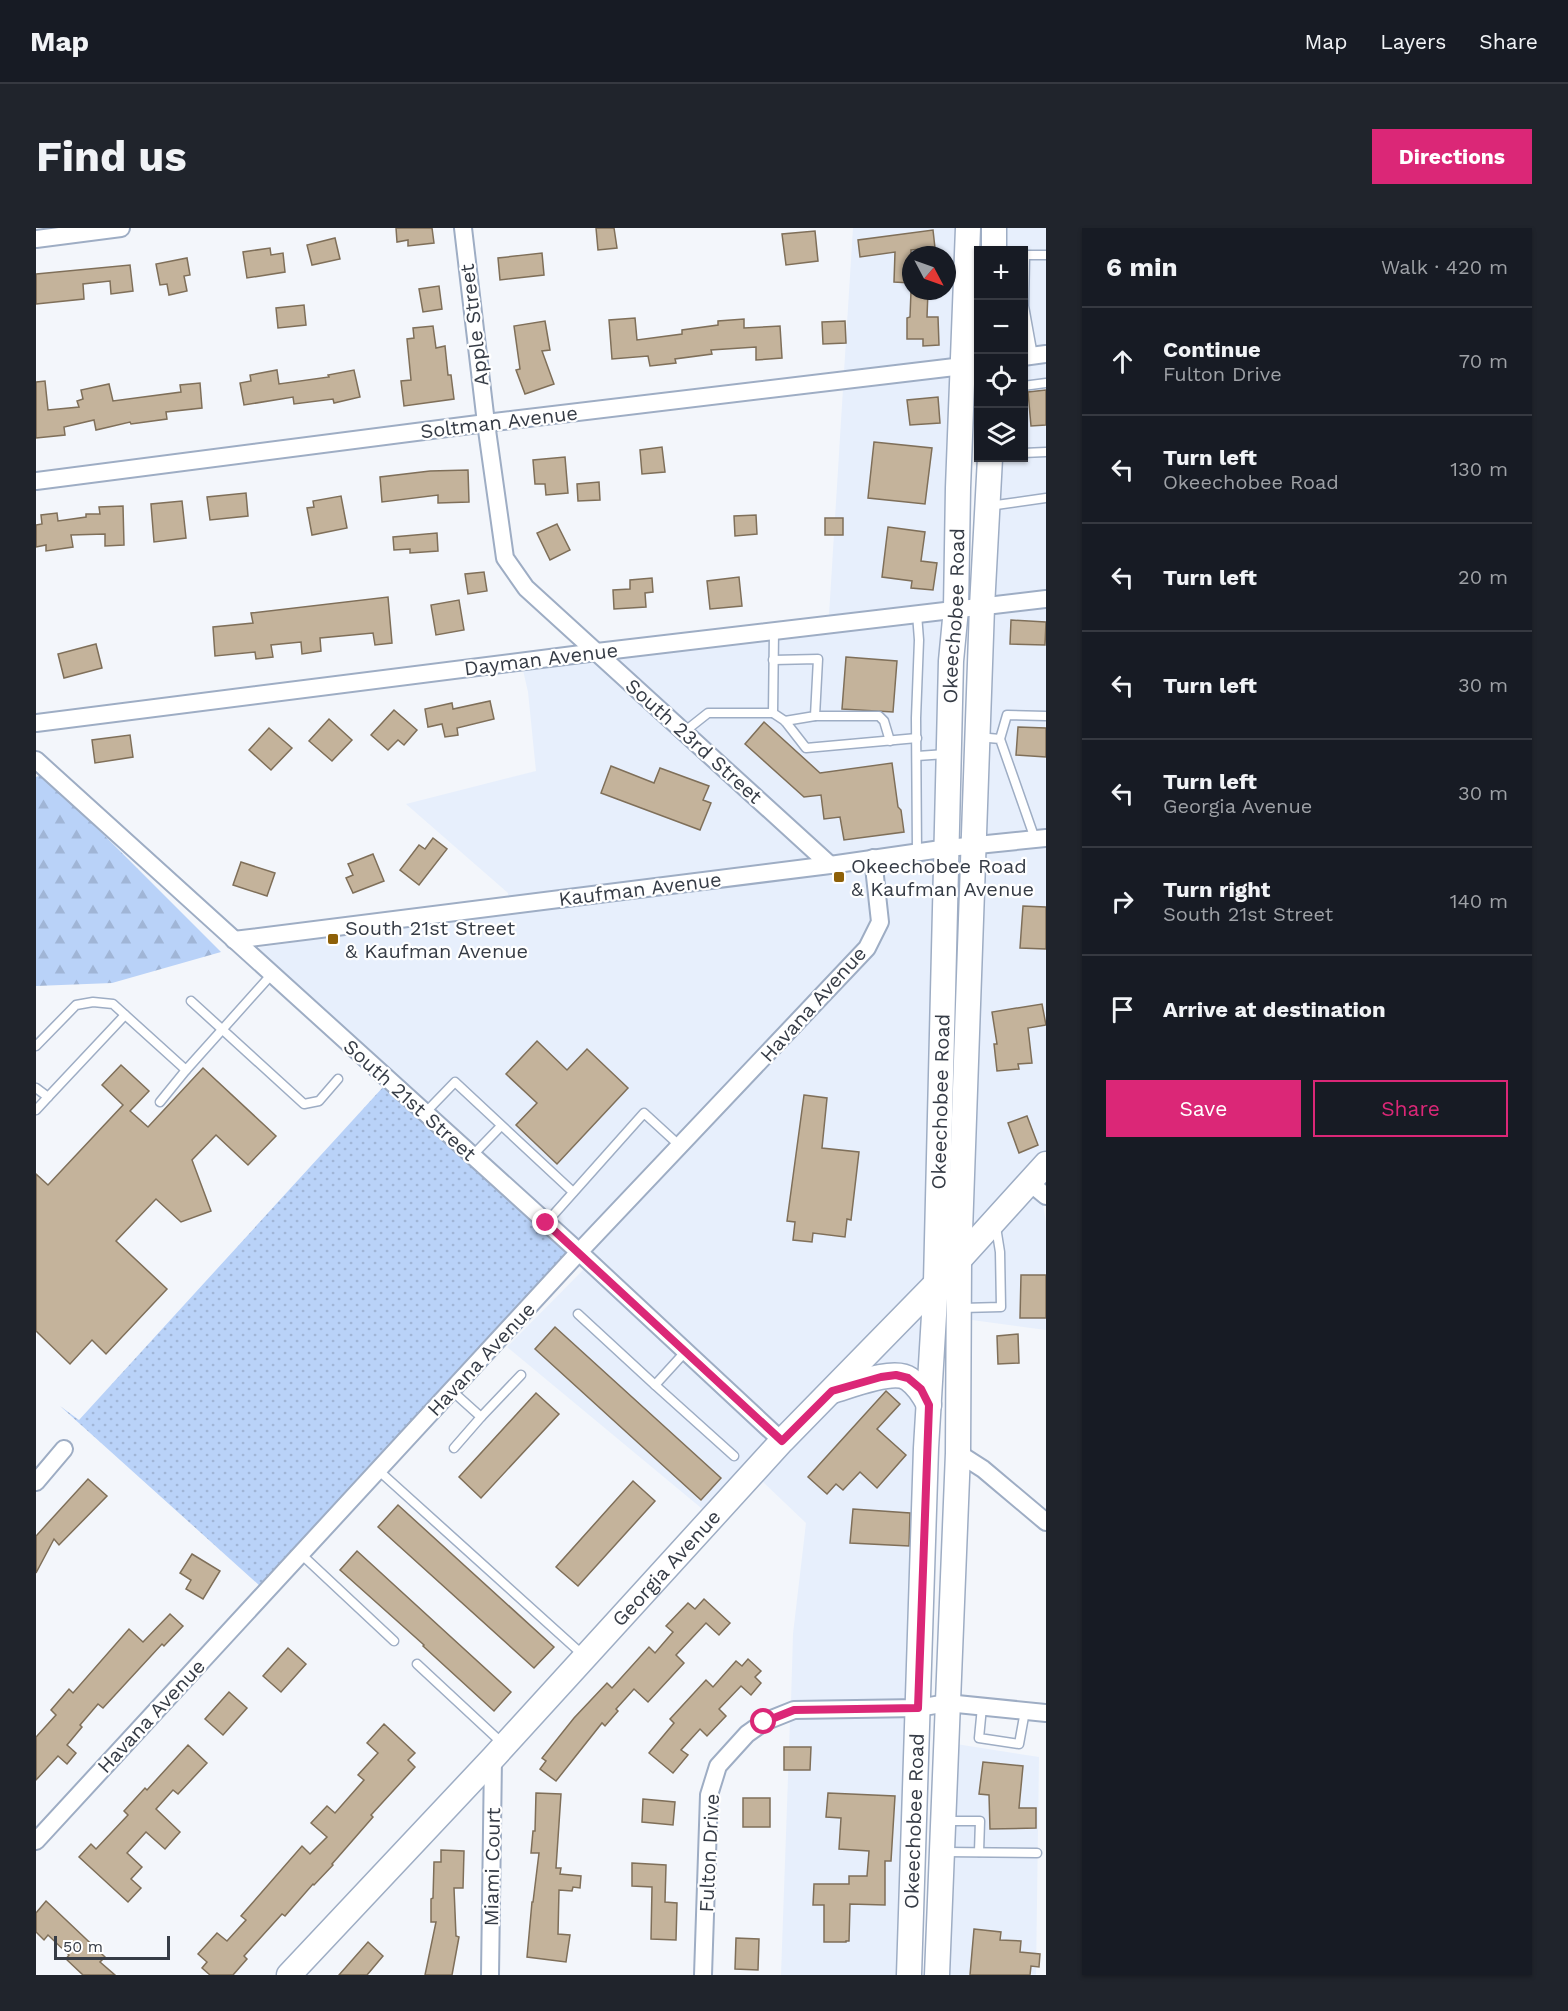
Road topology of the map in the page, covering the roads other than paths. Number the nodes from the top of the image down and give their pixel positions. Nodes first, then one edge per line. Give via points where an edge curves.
1 (122, 228) edge
2 (463, 228) edge
3 (968, 228) edge
4 (994, 228) edge
5 (36, 239) edge
6 (994, 246) edge
7 (1028, 255) edge
8 (1046, 255) edge
9 (1028, 326) edge
10 (1034, 356) edge
11 (963, 366) junction
12 (1046, 383) edge
13 (1028, 385) edge
14 (486, 423) junction
15 (1046, 452) edge
16 (1028, 453) edge
17 (990, 462) edge
18 (36, 482) edge
19 (1046, 498) edge
20 (988, 506) junction
21 (1046, 599) edge
22 (982, 607) junction
23 (956, 609) junction
24 (917, 614) junction
25 (774, 631) junction
26 (597, 652) junction
27 (773, 660) junction
28 (773, 713) junction
29 (815, 716) junction
30 (1046, 716) edge
31 (785, 721) junction
32 (36, 723) edge
33 (684, 732) junction
34 (916, 738) junction
35 (989, 738) junction
36 (890, 741) junction
37 (950, 754) junction
38 (916, 756) junction
39 (36, 760) edge
40 (1040, 839) edge
41 (975, 846) junction
42 (948, 848) junction
43 (917, 852) junction
44 (873, 858) junction
45 (830, 865) junction
46 (234, 940) junction
47 (272, 974) junction
48 (191, 1000) dead end
49 (125, 1015) junction
50 (222, 1029) junction
51 (36, 1046) edge
52 (186, 1070) junction
53 (338, 1079) dead end
54 (36, 1088) edge
55 (48, 1098) junction
56 (160, 1102) dead end
57 (36, 1110) edge
58 (425, 1113) junction
59 (501, 1126) junction
60 (680, 1146) junction
61 (472, 1156) junction
62 (1046, 1164) edge
63 (962, 1190) junction
64 (573, 1192) junction
65 (1030, 1192) edge
66 (994, 1220) junction
67 (546, 1223) junction
68 (579, 1252) junction
69 (959, 1260) junction
70 (936, 1282) junction
71 (958, 1308) junction
72 (578, 1314) dead end
73 (686, 1351) junction
74 (522, 1375) dead end
75 (655, 1385) junction
76 (451, 1390) junction
77 (832, 1391) junction
78 (929, 1405) junction
79 (481, 1417) junction
80 (782, 1441) junction
81 (454, 1448) dead end
82 (64, 1449) dead end
83 (958, 1453) junction
84 (734, 1456) dead end
85 (378, 1470) junction
86 (36, 1482) edge
87 (1046, 1522) edge
88 (300, 1554) junction
89 (394, 1641) dead end
90 (585, 1657) junction
91 (417, 1664) dead end
92 (947, 1703) junction
93 (982, 1707) junction
94 (918, 1708) junction
95 (1025, 1711) junction
96 (1046, 1713) edge
97 (499, 1752) junction
98 (942, 1821) junction
99 (36, 1841) edge
100 (941, 1852) junction
101 (979, 1852) junction
102 (1037, 1853) dead end
103 (289, 1975) edge
104 (490, 1975) edge
105 (703, 1975) edge
106 (909, 1975) edge
107 (937, 1975) edge

1 - 5 street
2 - 14 street, Apple Street
3 - 11 main road, Okeechobee Road
4 - 6 main road
7 - 8 lane
9 - 10 lane
11 - 14 street, Soltman Avenue
11 - 23 main road, Okeechobee Road
12 - 13 lane
14 - 18 street, Soltman Avenue
14 - 26 street, South 23rd Street via 506,558 526,588
15 - 16 lane
17 - 20 main road, Okeechobee Road
19 - 20 lane
20 - 22 main road, Okeechobee Road
21 - 22 street, Dayman Avenue
22 - 23 street, Dayman Avenue
22 - 35 main road, Okeechobee Road
23 - 24 street, Dayman Avenue
23 - 37 main road, Okeechobee Road
24 - 25 street, Dayman Avenue
24 - 34 lane
25 - 26 street, Dayman Avenue
25 - 27 lane
26 - 32 street, Dayman Avenue
26 - 33 street, South 23rd Street
27 - 28 lane
27 - 29 lane via 818,658
28 - 31 lane
28 - 33 lane via 708,713
29 - 31 lane
29 - 36 lane via 879,716
30 - 35 lane via 1007,715
31 - 36 lane via 806,748
33 - 45 street, South 23rd Street
34 - 36 lane
34 - 38 lane
35 - 40 lane
35 - 41 main road, Okeechobee Road
37 - 38 lane
37 - 42 main road, Okeechobee Road
38 - 43 lane
39 - 46 street, South 21st Street
40 - 41 street, Kaufman Avenue
41 - 42 street, Kaufman Avenue
41 - 63 main road, Okeechobee Road
42 - 43 street, Kaufman Avenue
42 - 70 main road, Okeechobee Road
43 - 44 street, Kaufman Avenue
44 - 45 street, Kaufman Avenue
44 - 60 street, Havana Avenue via 880,921 867,948
45 - 46 street, Kaufman Avenue
46 - 47 street, South 21st Street
47 - 50 lane
47 - 58 street, South 21st Street
48 - 50 lane
49 - 51 lane via 113,1004 76,1005
49 - 52 lane
49 - 55 lane
50 - 52 lane
50 - 53 lane via 304,1104 319,1101
52 - 56 lane
54 - 55 lane
55 - 57 lane
58 - 59 lane via 455,1082
58 - 61 street, South 21st Street
59 - 61 lane
59 - 64 lane
60 - 64 lane via 644,1113
60 - 68 street, Havana Avenue
61 - 67 street, South 21st Street
62 - 65 main road, Georgia Avenue
63 - 65 main road via 979,1207 991,1207
63 - 69 main road, Okeechobee Road
64 - 67 lane
65 - 66 main road, Georgia Avenue
66 - 69 main road, Georgia Avenue
66 - 71 lane via 1000,1252 1001,1307
67 - 68 street, South 21st Street
68 - 73 street, South 21st Street
68 - 76 street, Havana Avenue
69 - 70 main road, Georgia Avenue
69 - 71 main road, Okeechobee Road
70 - 77 main road, Georgia Avenue
70 - 78 main road, Okeechobee Road
71 - 83 main road, Okeechobee Road
72 - 75 lane
73 - 75 lane
73 - 80 street, South 21st Street
74 - 79 lane
75 - 84 lane
76 - 79 lane
76 - 85 street, Havana Avenue
77 - 78 main road via 896,1375 908,1378 921,1389
77 - 80 main road, Georgia Avenue
78 - 94 main road, Okeechobee Road
79 - 81 lane
80 - 90 main road, Georgia Avenue
82 - 86 street
83 - 87 street
83 - 92 main road, Okeechobee Road
85 - 88 street, Havana Avenue
85 - 90 lane
88 - 89 lane
88 - 99 street, Havana Avenue
90 - 97 main road, Georgia Avenue
91 - 97 lane
92 - 93 street, Fulton Drive
92 - 94 street, Fulton Drive
92 - 98 main road, Okeechobee Road
93 - 95 street, Fulton Drive
93 - 95 lane via 980,1738 1019,1744
94 - 105 street, Fulton Drive via 794,1710 747,1734 718,1766 709,1794
94 - 106 main road, Okeechobee Road
95 - 96 street, Fulton Drive
97 - 103 main road, Georgia Avenue
97 - 104 street, Miami Court
98 - 100 main road, Okeechobee Road
98 - 101 lane via 980,1821
100 - 101 lane
100 - 107 main road, Okeechobee Road
101 - 102 lane

